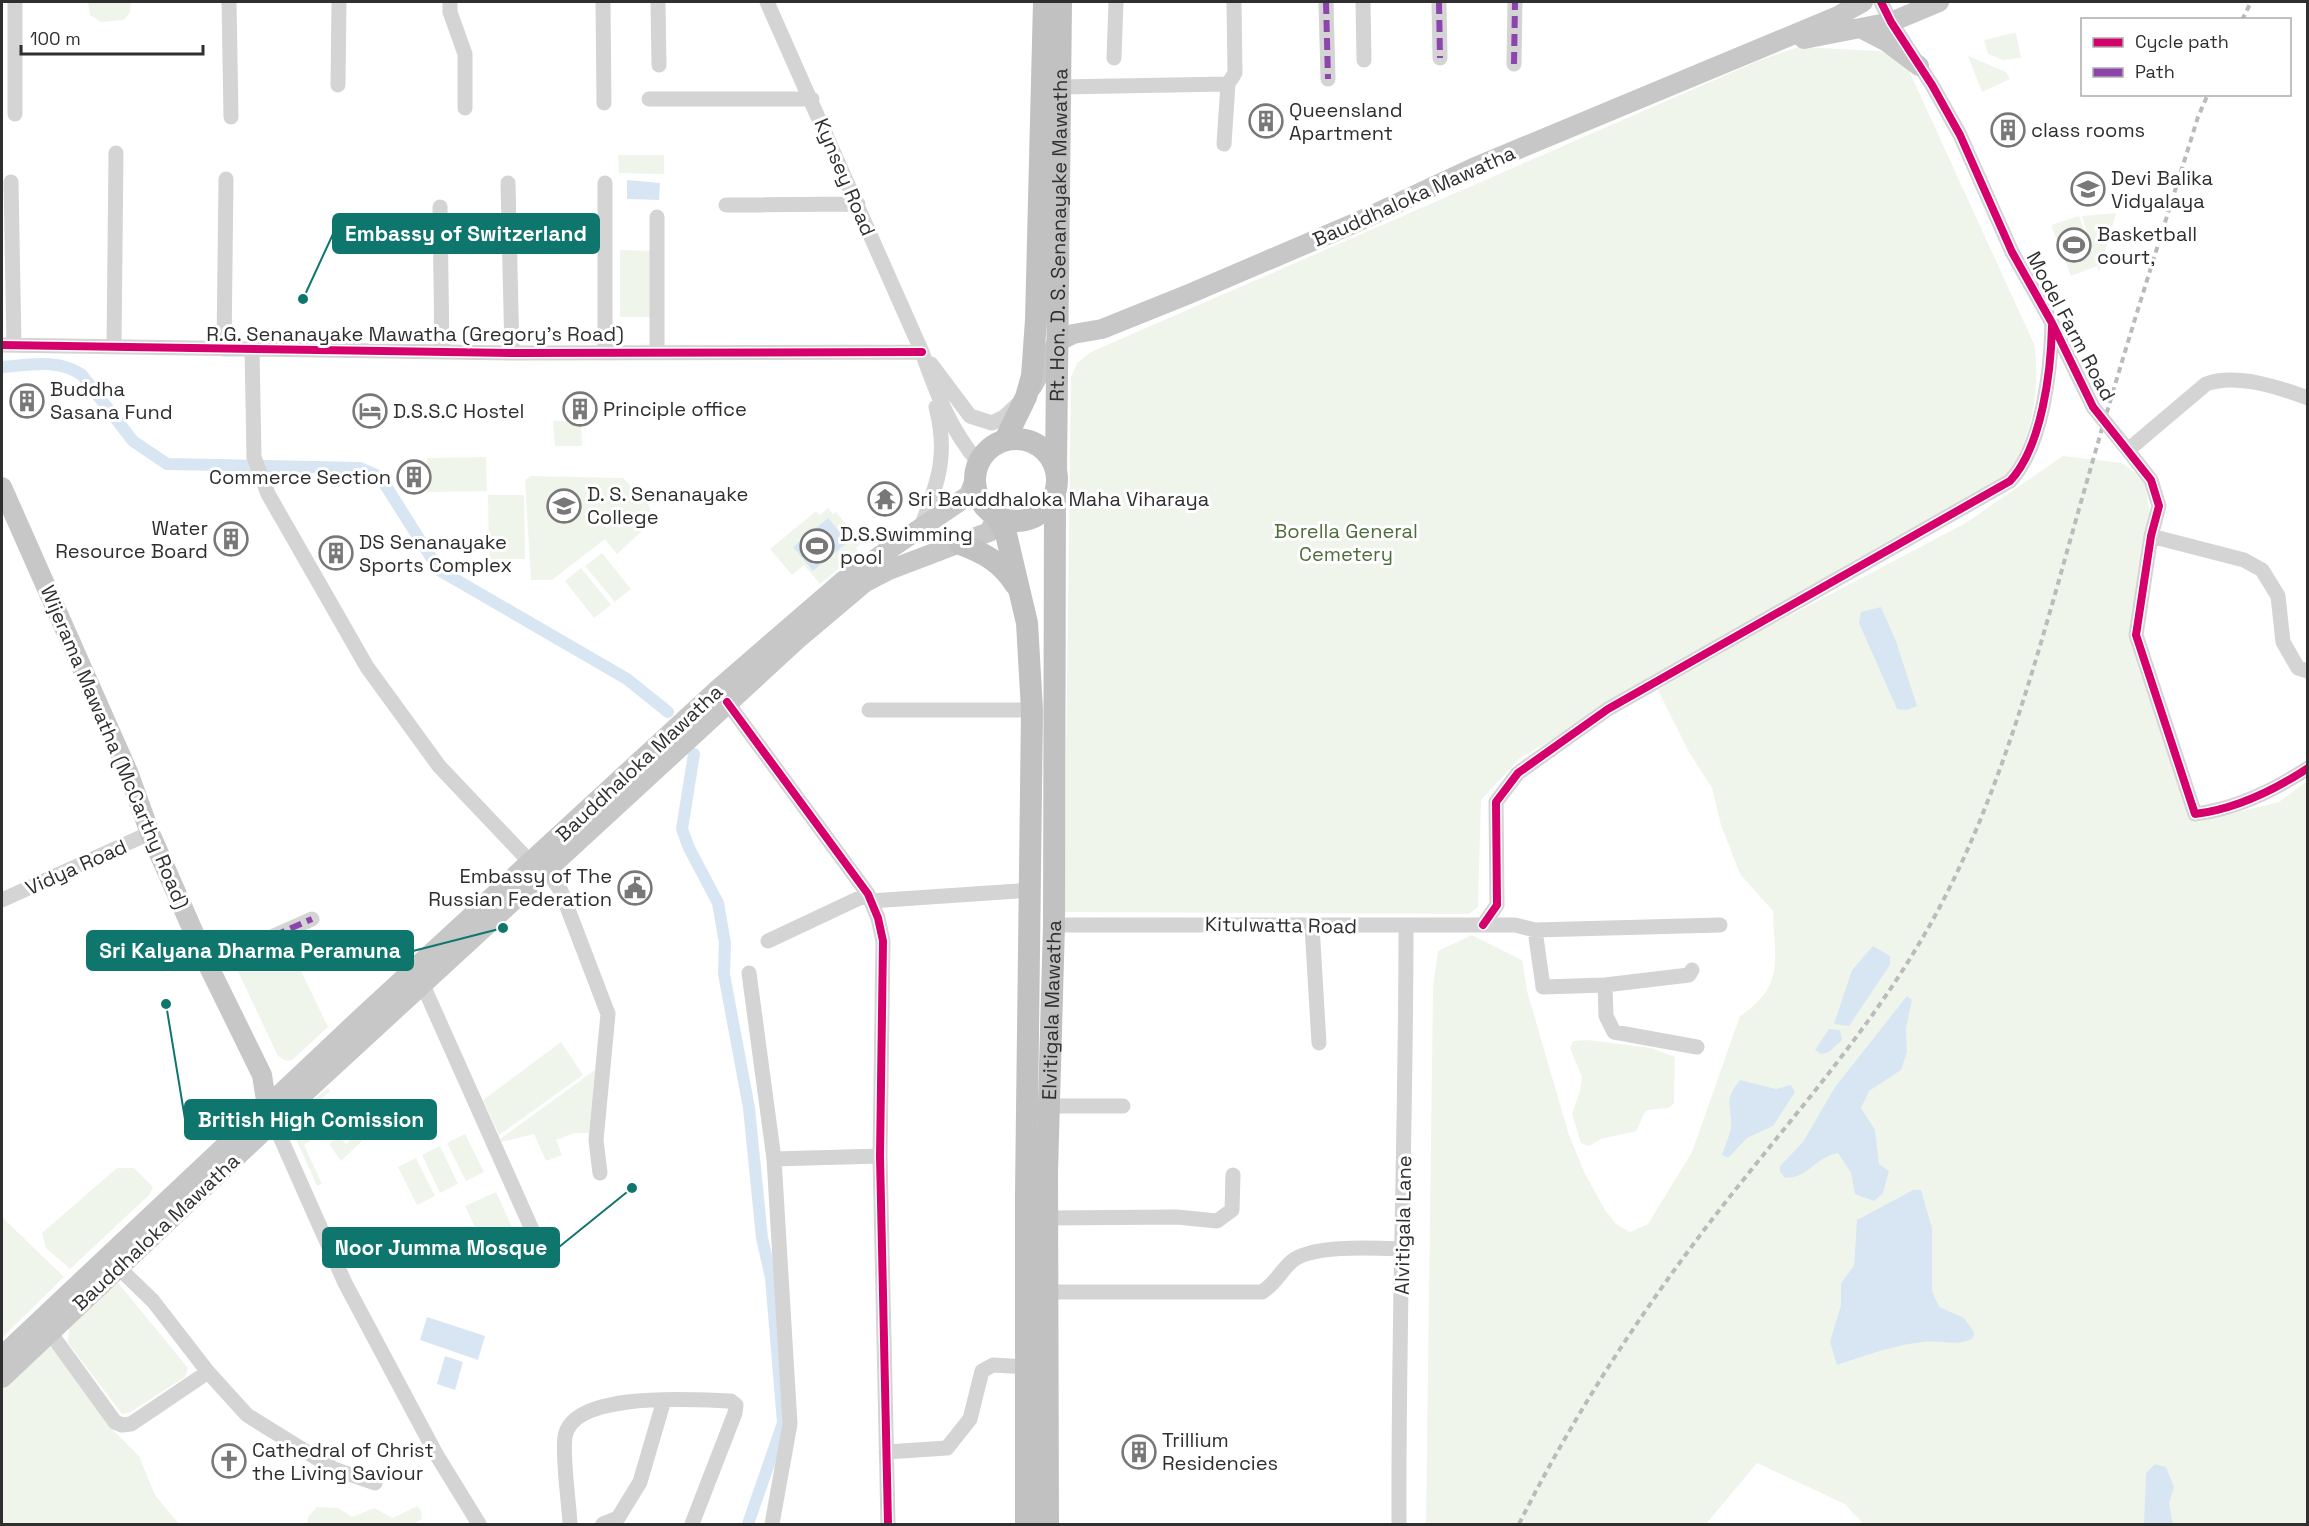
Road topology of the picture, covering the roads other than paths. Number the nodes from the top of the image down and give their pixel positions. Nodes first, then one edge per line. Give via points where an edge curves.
1 (15, 2) edge
2 (230, 2) edge
3 (339, 2) edge
4 (450, 2) edge
5 (603, 2) edge
6 (658, 2) edge
7 (767, 2) edge
8 (1044, 2) edge
9 (1061, 2) edge
10 (1116, 2) edge
11 (1234, 2) edge
12 (1326, 2) edge
13 (1363, 2) edge
14 (1439, 2) edge
15 (1515, 2) edge
16 (1863, 2) edge
17 (1881, 2) edge
18 (1939, 2) edge
19 (1891, 22) junction
20 (1862, 29) junction
21 (1768, 45) junction
22 (1114, 58) dead end
23 (1440, 58) dead end
24 (1365, 60) dead end
25 (1514, 64) dead end
26 (659, 65) dead end
27 (1919, 66) junction
28 (1328, 79) dead end
29 (1231, 80) junction
30 (338, 86) dead end
31 (1060, 87) junction
32 (649, 99) dead end
33 (812, 99) junction
34 (604, 103) dead end
35 (465, 108) dead end
36 (15, 114) dead end
37 (231, 117) dead end
38 (1224, 144) dead end
39 (116, 153) dead end
40 (226, 179) dead end
41 (11, 182) dead end
42 (508, 183) dead end
43 (605, 183) dead end
44 (858, 204) junction
45 (726, 205) dead end
46 (440, 207) dead end
47 (657, 217) dead end
48 (2052, 323) junction
49 (1057, 342) junction
50 (8, 345) edge
51 (114, 346) junction
52 (224, 349) junction
53 (252, 349) junction
54 (442, 352) junction
55 (605, 352) junction
56 (657, 352) junction
57 (922, 352) junction
58 (512, 353) junction
59 (1026, 397) junction
60 (2307, 398) edge
61 (970, 416) junction
62 (1005, 440) junction
63 (2125, 447) junction
64 (1056, 469) junction
65 (976, 472) junction
66 (3, 495) edge
67 (1055, 495) junction
68 (998, 517) junction
69 (920, 530) junction
70 (2151, 536) junction
71 (960, 544) junction
72 (1016, 586) junction
73 (2307, 670) edge
74 (727, 702) junction
75 (868, 710) dead end
76 (1032, 710) junction
77 (2307, 768) edge
78 (150, 833) junction
79 (538, 866) junction
80 (1031, 890) junction
81 (870, 898) junction
82 (2, 900) edge
83 (312, 919) dead end
84 (1054, 925) junction
85 (1483, 925) junction
86 (1720, 925) dead end
87 (1312, 926) junction
88 (1406, 926) junction
89 (1535, 930) junction
90 (768, 941) dead end
91 (208, 965) junction
92 (1692, 970) dead end
93 (749, 973) dead end
94 (422, 983) junction
95 (1605, 985) junction
96 (1319, 1043) dead end
97 (1697, 1047) dead end
98 (1048, 1106) junction
99 (1123, 1106) dead end
100 (270, 1115) junction
101 (879, 1156) junction
102 (774, 1159) junction
103 (600, 1173) dead end
104 (1233, 1175) dead end
105 (1047, 1218) junction
106 (534, 1234) dead end
107 (1402, 1249) junction
108 (118, 1267) junction
109 (1049, 1292) junction
110 (45, 1326) junction
111 (2, 1356) edge
112 (1027, 1367) junction
113 (208, 1372) junction
114 (2, 1378) edge
115 (1037, 1398) junction
116 (664, 1400) junction
117 (886, 1452) junction
118 (375, 1483) dead end
119 (626, 1509) junction
120 (479, 1524) edge
121 (570, 1524) edge
122 (603, 1524) edge
123 (632, 1524) edge
124 (692, 1524) edge
125 (772, 1524) edge
126 (888, 1524) edge
127 (1026, 1524) edge
128 (1048, 1524) edge
129 (1399, 1524) edge

1 - 36 street
2 - 37 street
3 - 30 street
4 - 35 street via 465,54
5 - 34 street
6 - 26 street
7 - 33 street, Kynsey Road
8 - 59 highway, Rt. Hon. D. S. Senanayake Mawatha via 1036,320 1032,376
9 - 31 highway, Rt. Hon. D. S. Senanayake Mawatha
10 - 22 street
11 - 29 street
12 - 28 street
13 - 24 street
14 - 23 street
15 - 25 street
16 - 21 main road, Bauddhaloka Mawatha
17 - 19 street, Model Farm Road
18 - 19 main road, Bauddhaloka Mawatha
19 - 20 main road, Bauddhaloka Mawatha
19 - 27 street, Model Farm Road
20 - 21 main road, Bauddhaloka Mawatha
20 - 27 main road
21 - 49 main road, Bauddhaloka Mawatha via 1473,168 1189,294 1102,329 1073,334
27 - 48 street, Model Farm Road via 1960,135 2012,252
29 - 31 street
29 - 38 street
31 - 49 highway, Rt. Hon. D. S. Senanayake Mawatha
32 - 33 street
33 - 44 street, Kynsey Road
39 - 51 street
40 - 52 street
41 - 50 street
42 - 58 street
43 - 55 street
44 - 45 street
44 - 57 street, Kynsey Road
46 - 54 street
47 - 56 street
48 - 63 street, Model Farm Road, bridge via 2093,407
48 - 85 street via 2046,388 2029,453 2023,468 2010,481 1608,709 1518,773 1497,802 1497,905
49 - 59 main road
49 - 64 highway, Rt. Hon. D. S. Senanayake Mawatha
50 - 51 street, R.G. Senanayake Mawatha (Gregory's Road)
51 - 52 street, R.G. Senanayake Mawatha (Gregory's Road)
52 - 53 street, R.G. Senanayake Mawatha (Gregory's Road)
53 - 54 street, R.G. Senanayake Mawatha (Gregory's Road)
53 - 79 street via 254,457 268,494 367,667 439,766
54 - 58 street, R.G. Senanayake Mawatha (Gregory's Road)
55 - 56 street, R.G. Senanayake Mawatha (Gregory's Road)
55 - 58 street, R.G. Senanayake Mawatha (Gregory's Road)
56 - 57 street, R.G. Senanayake Mawatha (Gregory's Road)
57 - 61 street, Kynsey Road
57 - 65 street, Kynsey Road via 937,396
57 - 69 street via 939,418 943,460
59 - 61 street via 998,421 992,423
59 - 62 highway, Rt. Hon. D. S. Senanayake Mawatha
60 - 63 street via 2236,379 2221,379 2206,384
61 - 62 street, Kynsey Road
62 - 64 highway via 1031,441 1042,448
62 - 65 highway via 985,452
63 - 70 street, Model Farm Road via 2151,480 2159,506
64 - 67 highway
65 - 68 highway via 981,503
65 - 69 main road, Bauddhaloka Mawatha via 969,495
66 - 78 main road, Wijerama Mawatha (McCarthy Road) via 128,772
67 - 68 highway via 1048,507 1031,518 1011,521
67 - 84 highway, Elvitigala Mawatha
68 - 71 main road, Bauddhaloka Mawatha via 989,532
68 - 72 highway, Elvitigala Mawatha via 1006,534
69 - 79 main road, Bauddhaloka Mawatha via 880,554 799,618
70 - 73 street via 2244,560 2262,570 2278,596 2283,642 2298,668
70 - 77 street, Model Farm Road via 2136,635 2195,814 2250,800
71 - 72 highway via 986,554 1006,569
71 - 74 main road, Bauddhaloka Mawatha via 864,583
72 - 76 highway, Elvitigala Mawatha via 1027,623
74 - 79 main road, Bauddhaloka Mawatha
74 - 81 street
75 - 76 street
76 - 80 highway, Elvitigala Mawatha
78 - 82 street, Vidya Road
78 - 91 main road, Wijerama Mawatha (McCarthy Road)
79 - 94 main road, Bauddhaloka Mawatha
79 - 100 main road, Bauddhaloka Mawatha
79 - 103 street via 561,891 609,1014 596,1140
80 - 81 street
80 - 112 highway, Elvitigala Mawatha
81 - 90 street
81 - 101 street via 883,941
83 - 91 street
84 - 87 street, Kitulwatta Road
84 - 98 highway, Elvitigala Mawatha
85 - 88 street, Kitulwatta Road
85 - 89 street, Kitulwatta Road via 1515,925
86 - 89 street, Kitulwatta Road
87 - 88 street, Kitulwatta Road
87 - 96 street
88 - 107 street, Alvitigala Lane
89 - 95 street via 1543,987
91 - 100 main road, Wijerama Mawatha (McCarthy Road) via 262,1075
92 - 95 street via 1689,975
93 - 102 street
94 - 100 main road, Bauddhaloka Mawatha
94 - 106 street
95 - 97 street via 1606,1016 1614,1032
98 - 99 street
98 - 105 highway, Elvitigala Mawatha
100 - 108 main road, Bauddhaloka Mawatha
100 - 110 main road, Bauddhaloka Mawatha
100 - 120 street via 345,1283 436,1454
101 - 102 street
101 - 117 street
102 - 125 street via 790,1424
104 - 105 street via 1232,1210 1217,1221 1177,1217
105 - 109 highway, Elvitigala Mawatha
107 - 109 street via 1354,1248 1304,1254 1262,1292
107 - 129 street, Alvitigala Lane
108 - 110 main road, Bauddhaloka Mawatha
108 - 113 street via 153,1301
109 - 115 highway, Elvitigala Mawatha
110 - 111 main road, Bauddhaloka Mawatha
110 - 113 street via 115,1422 122,1425 131,1424
110 - 114 main road, Bauddhaloka Mawatha
112 - 115 highway, Elvitigala Mawatha
112 - 117 street via 993,1365 982,1371 970,1419 946,1448
113 - 118 street via 248,1415 334,1469
115 - 127 highway, Elvitigala Mawatha
115 - 128 highway, Elvitigala Mawatha
116 - 119 street via 640,1482
116 - 121 street via 599,1405 578,1417 565,1435
116 - 124 street via 731,1401 736,1405
117 - 126 street
119 - 122 street via 618,1518
119 - 123 street

